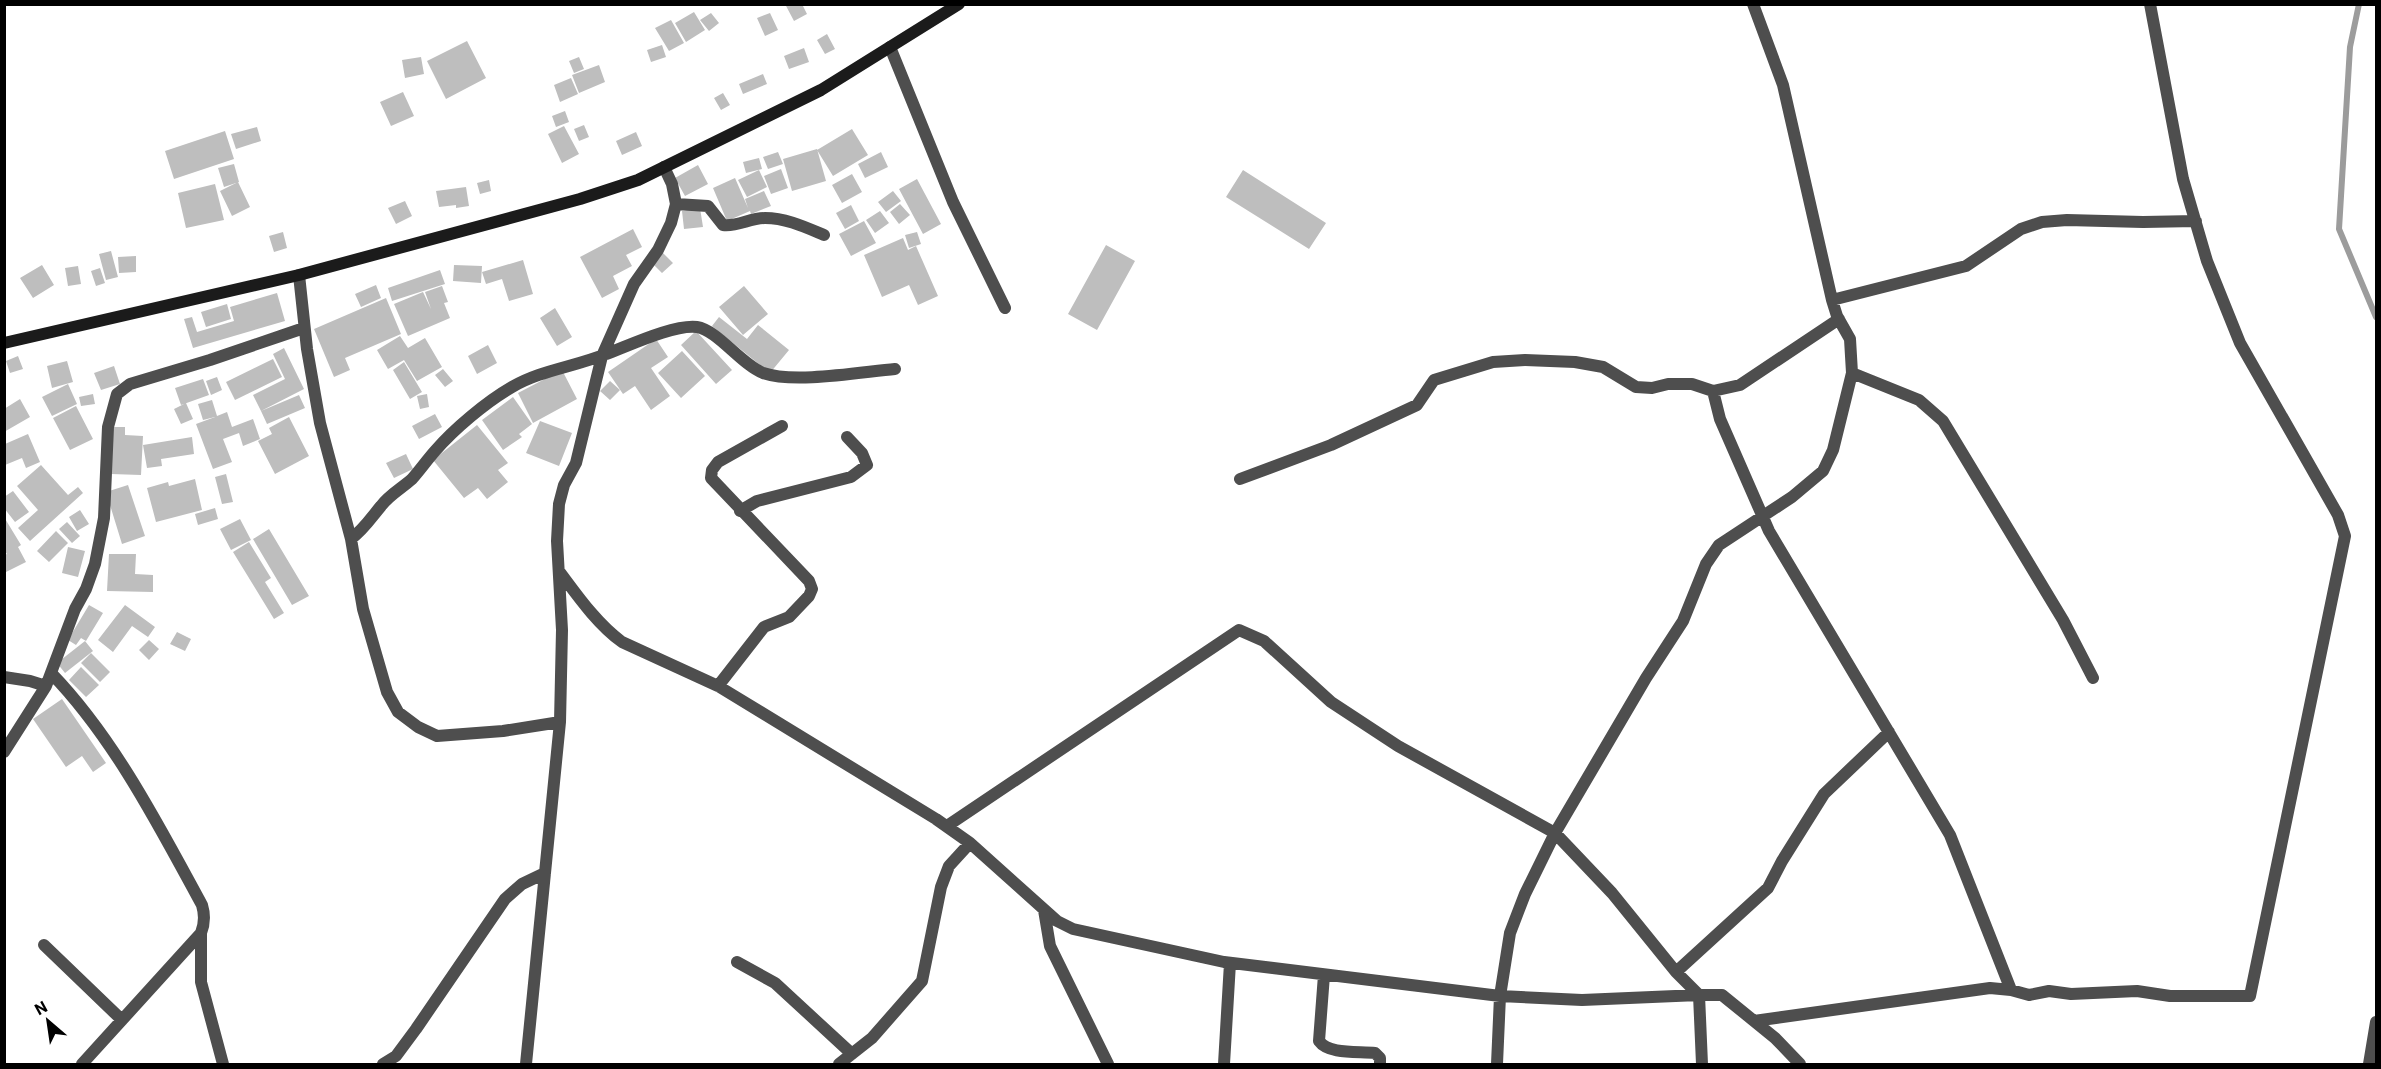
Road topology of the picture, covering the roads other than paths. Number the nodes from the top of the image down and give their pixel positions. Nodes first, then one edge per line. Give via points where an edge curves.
1 (959, 4) edge
2 (1754, 4) edge
3 (2150, 4) edge
4 (890, 47) junction
5 (664, 167) junction
6 (676, 204) junction
7 (2196, 221) junction
8 (824, 235) dead end
9 (299, 275) junction
10 (1832, 300) junction
11 (1005, 308) dead end
12 (1839, 319) junction
13 (304, 328) junction
14 (4, 343) edge
15 (602, 356) junction
16 (895, 369) dead end
17 (1852, 373) junction
18 (1713, 391) junction
19 (782, 426) dead end
20 (847, 437) dead end
21 (1240, 479) dead end
22 (740, 511) junction
23 (1762, 516) junction
24 (351, 539) junction
25 (559, 571) junction
26 (51, 673) junction
27 (4, 677) edge
28 (2093, 678) dead end
29 (46, 686) junction
30 (718, 686) junction
31 (560, 722) junction
32 (1889, 732) junction
33 (4, 752) edge
34 (946, 826) junction
35 (1555, 833) junction
36 (970, 843) junction
37 (545, 873) junction
38 (1044, 910) junction
39 (201, 933) junction
40 (44, 945) dead end
41 (737, 962) dead end
42 (1230, 963) junction
43 (1676, 972) junction
44 (1324, 975) junction
45 (2011, 990) junction
46 (1699, 995) junction
47 (1500, 996) junction
48 (122, 1020) junction
49 (1754, 1021) junction
50 (2376, 1022) edge
51 (852, 1054) junction
52 (82, 1065) edge
53 (223, 1065) edge
54 (383, 1065) edge
55 (526, 1065) edge
56 (839, 1065) edge
57 (1108, 1065) edge
58 (1224, 1065) edge
59 (1380, 1065) edge
60 (1497, 1065) edge
61 (1702, 1065) edge
62 (1800, 1065) edge
63 (2369, 1065) edge

1 - 4 main road
2 - 10 street via 1783,85
3 - 7 street via 2183,179
4 - 5 main road via 821,90
4 - 11 street via 953,202
5 - 6 street
5 - 9 main road via 580,199
6 - 8 street via 708,206 723,225 763,218 794,222
6 - 15 street via 658,250 634,284
7 - 10 street via 2042,222 2021,229 1966,266
7 - 45 street via 2207,261 2240,343 2338,515 2345,536 2250,996 2049,991 2029,995
9 - 13 street
9 - 14 main road
10 - 12 street
12 - 17 street via 1850,339
12 - 18 street via 1740,385
13 - 24 street via 320,423
13 - 26 street via 130,384 117,394 108,426 104,518 95,564
15 - 16 street via 655,334 694,327 707,330 763,372 777,375 821,376
15 - 24 street via 544,372 509,388 436,450
15 - 25 street via 576,463 559,504
17 - 23 street via 1833,450 1823,471
17 - 28 street via 1919,400 1943,421 2063,620
18 - 21 street via 1692,384 1636,387 1603,367 1575,362 1493,362 1434,380 1417,405 1331,445
18 - 23 street via 1720,419
19 - 22 street via 718,462 712,470 711,478
20 - 22 street via 867,465 851,477 757,501
22 - 30 street via 809,581 812,589 789,617 764,627
23 - 32 street
23 - 35 street via 1719,545 1706,564 1683,621
24 - 31 street via 363,609 384,683 398,712 436,736
25 - 30 street via 613,636
25 - 31 street
26 - 29 street
26 - 39 street via 97,728 161,829 202,905 205,924
27 - 29 street
29 - 33 street
30 - 34 street
31 - 37 street
32 - 43 street via 1824,794 1768,888
32 - 45 street via 1950,835
34 - 35 street via 1239,630 1264,641 1330,702 1398,746
34 - 36 street
35 - 43 street via 1612,893
35 - 47 street via 1516,914
36 - 38 street
36 - 51 street via 950,866 941,887 922,981 872,1038
37 - 54 street via 522,884 504,899 416,1029 396,1056
37 - 55 street
38 - 42 street via 1073,929
38 - 57 street via 1050,946
39 - 48 street
39 - 53 street via 201,982
40 - 48 street
41 - 51 street via 775,983
42 - 44 street
42 - 58 street
43 - 46 street
44 - 47 street
44 - 59 street via 1319,1041 1330,1049 1375,1053
45 - 49 street via 1953,992
46 - 47 street via 1582,1000
46 - 49 street via 1722,995
46 - 61 street
47 - 60 street
48 - 52 street
49 - 62 street
50 - 63 street
51 - 56 street

